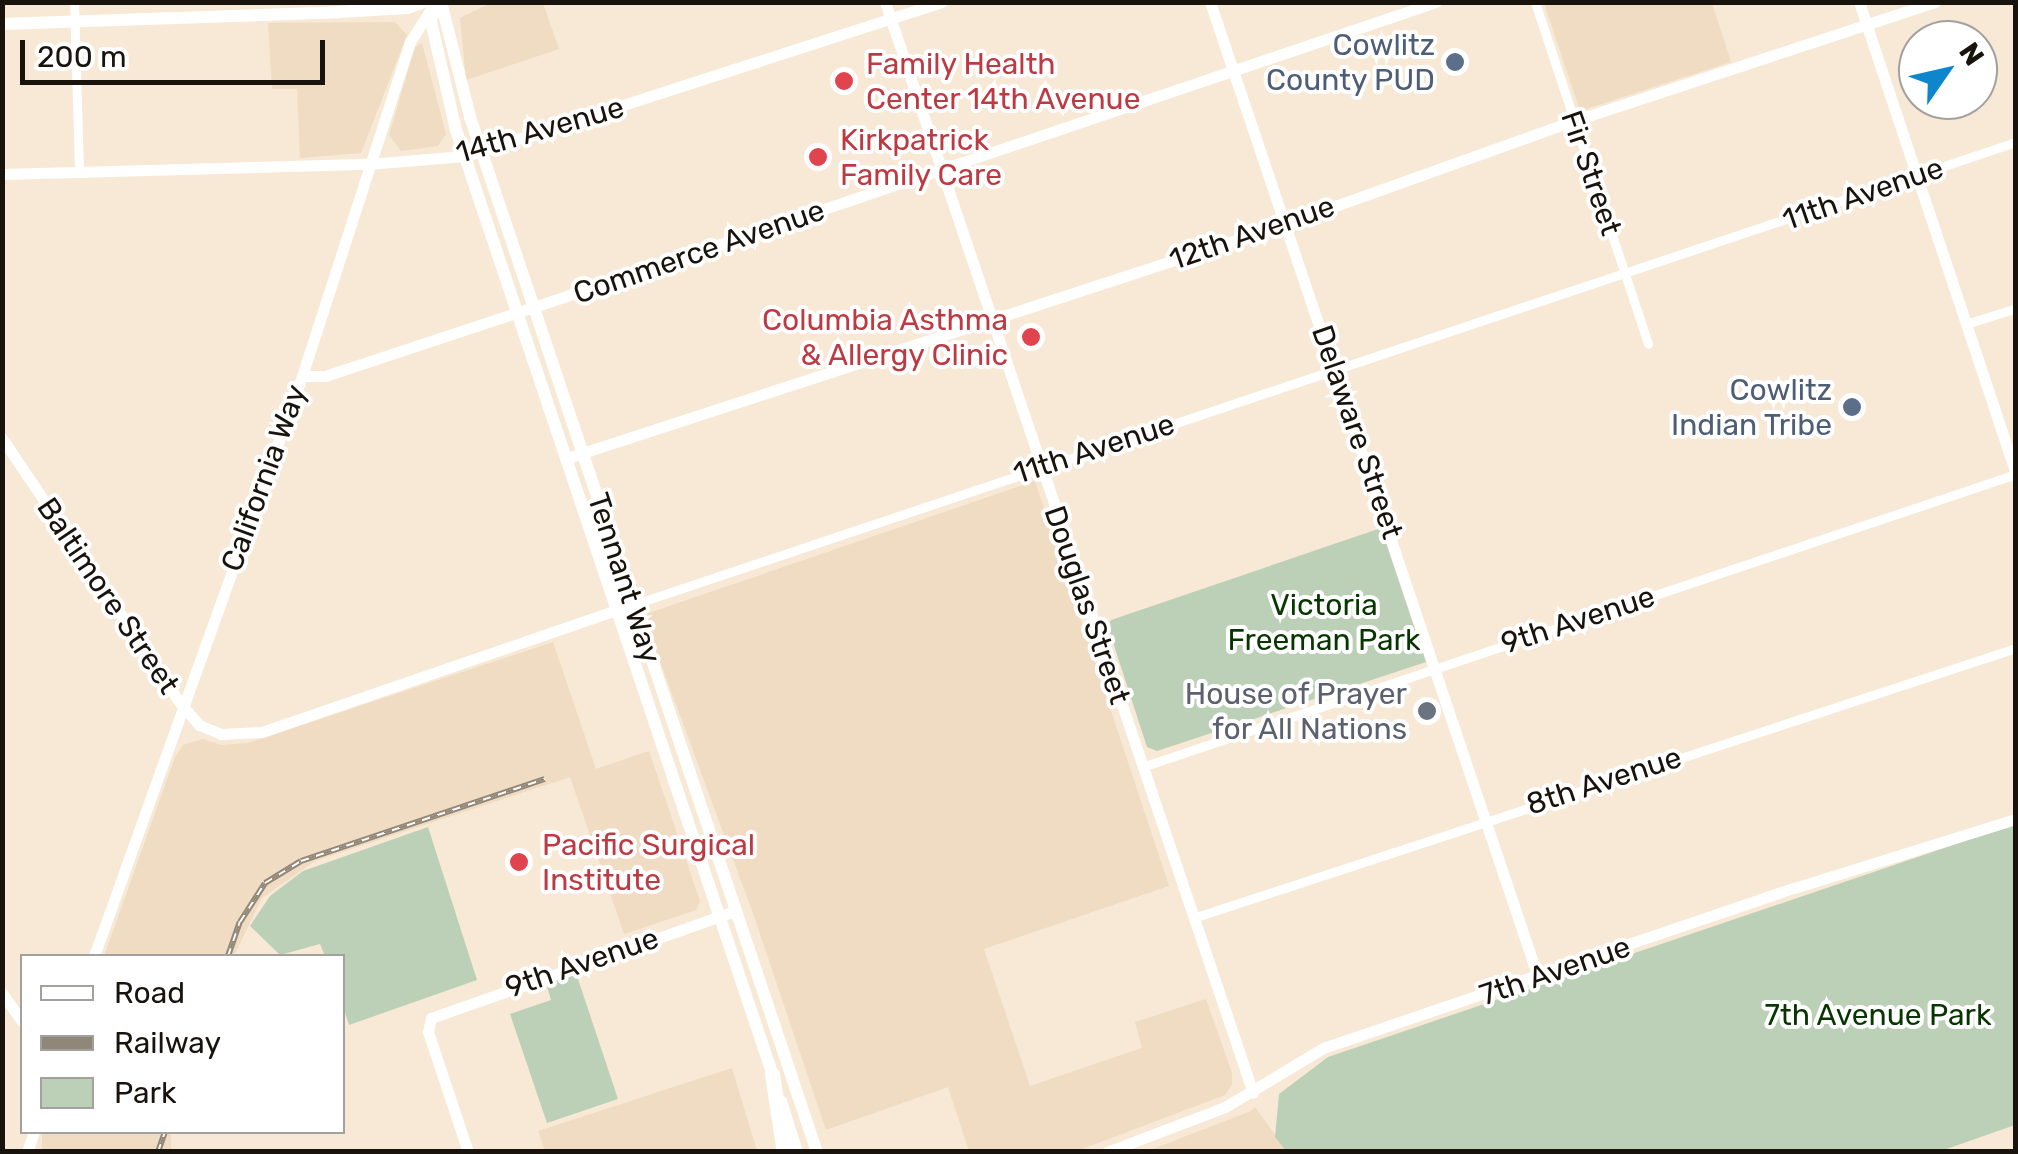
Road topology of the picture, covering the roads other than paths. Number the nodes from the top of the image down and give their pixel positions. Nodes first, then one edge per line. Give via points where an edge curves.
1 (74, 2) edge
2 (424, 2) edge
3 (438, 2) edge
4 (885, 2) edge
5 (942, 2) edge
6 (1210, 2) edge
7 (1436, 2) edge
8 (1535, 2) edge
9 (1859, 2) edge
10 (1935, 2) edge
11 (890, 20) junction
12 (76, 22) junction
13 (2, 24) edge
14 (1866, 25) junction
15 (1234, 74) junction
16 (1573, 121) junction
17 (2016, 142) edge
18 (482, 151) junction
19 (466, 156) junction
20 (368, 164) junction
21 (940, 170) junction
22 (79, 171) junction
23 (2, 174) edge
24 (1917, 176) junction
25 (1284, 224) junction
26 (1626, 274) junction
27 (534, 307) junction
28 (2016, 308) edge
29 (518, 312) junction
30 (991, 319) junction
31 (1966, 324) junction
32 (1648, 344) dead end
33 (1336, 370) junction
34 (302, 376) junction
35 (2, 438) edge
36 (582, 453) junction
37 (567, 458) junction
38 (1040, 465) junction
39 (2016, 474) edge
40 (633, 604) junction
41 (617, 610) junction
42 (2016, 648) edge
43 (1436, 666) junction
44 (182, 704) junction
45 (1142, 766) junction
46 (1486, 818) junction
47 (2016, 819) edge
48 (735, 911) junction
49 (720, 916) junction
50 (1193, 918) junction
51 (95, 954) edge
52 (1538, 977) junction
53 (2, 994) edge
54 (20, 1019) edge
55 (772, 1074) junction
56 (1252, 1093) junction
57 (468, 1152) edge
58 (784, 1152) edge
59 (797, 1152) edge
60 (817, 1152) edge
61 (1107, 1152) edge

1 - 12 street
2 - 12 main road via 408,8
3 - 18 main road, Tennant Way
3 - 19 main road, Tennant Way via 431,20 438,66
3 - 20 street, California Way via 410,42
4 - 11 street, Douglas Street
5 - 11 street, 14th Avenue
6 - 15 street, Delaware Street
7 - 15 street, Commerce Avenue
8 - 16 street, Fir Street
9 - 14 street
10 - 14 street, 12th Avenue
11 - 18 street, 14th Avenue
11 - 21 street, Douglas Street
12 - 13 main road
12 - 22 street
14 - 16 street, 12th Avenue
14 - 24 street
15 - 21 street, Commerce Avenue
15 - 25 street, Delaware Street
16 - 25 street, 12th Avenue
16 - 26 street, Fir Street
17 - 24 street, 11th Avenue
18 - 19 street, 14th Avenue
18 - 27 main road, Tennant Way
19 - 20 street, 14th Avenue
19 - 29 main road, Tennant Way
20 - 22 street, 14th Avenue
20 - 34 street, California Way
21 - 27 street, Commerce Avenue
21 - 30 street, Douglas Street
22 - 23 street, 14th Avenue
24 - 26 street, 11th Avenue
24 - 31 street
25 - 30 street, 12th Avenue
25 - 33 street, Delaware Street
26 - 32 street, Fir Street
26 - 33 street, 11th Avenue
27 - 29 street, Commerce Avenue
27 - 36 main road, Tennant Way
28 - 31 street
29 - 34 street, Commerce Avenue via 324,376
29 - 37 main road, Tennant Way
30 - 36 street, 12th Avenue
30 - 38 street, Douglas Street
31 - 39 street
33 - 38 street, 11th Avenue
33 - 43 street, Delaware Street
34 - 44 street, California Way
35 - 44 street, Baltimore Street
36 - 37 street, 12th Avenue
36 - 40 main road, Tennant Way
37 - 41 main road, Tennant Way
38 - 40 street, 11th Avenue
38 - 45 street, Douglas Street
39 - 43 street, 9th Avenue
40 - 41 street, 11th Avenue
40 - 48 main road, Tennant Way
41 - 44 street, 11th Avenue via 262,732 209,730
41 - 49 main road, Tennant Way
42 - 46 street, 8th Avenue
43 - 45 street, 9th Avenue
43 - 46 street, Delaware Street
44 - 51 street, California Way
45 - 50 street, Douglas Street
46 - 50 street, 8th Avenue
46 - 52 street, Delaware Street
47 - 52 street, 7th Avenue
48 - 49 street, 9th Avenue
48 - 60 main road, Tennant Way
49 - 55 main road, Tennant Way
49 - 57 street, 9th Avenue via 431,1018 428,1032
50 - 56 street, Douglas Street
52 - 56 street, 7th Avenue via 1323,1048
53 - 54 street
55 - 58 highway
55 - 59 main road, Tennant Way
56 - 61 street, 7th Avenue

